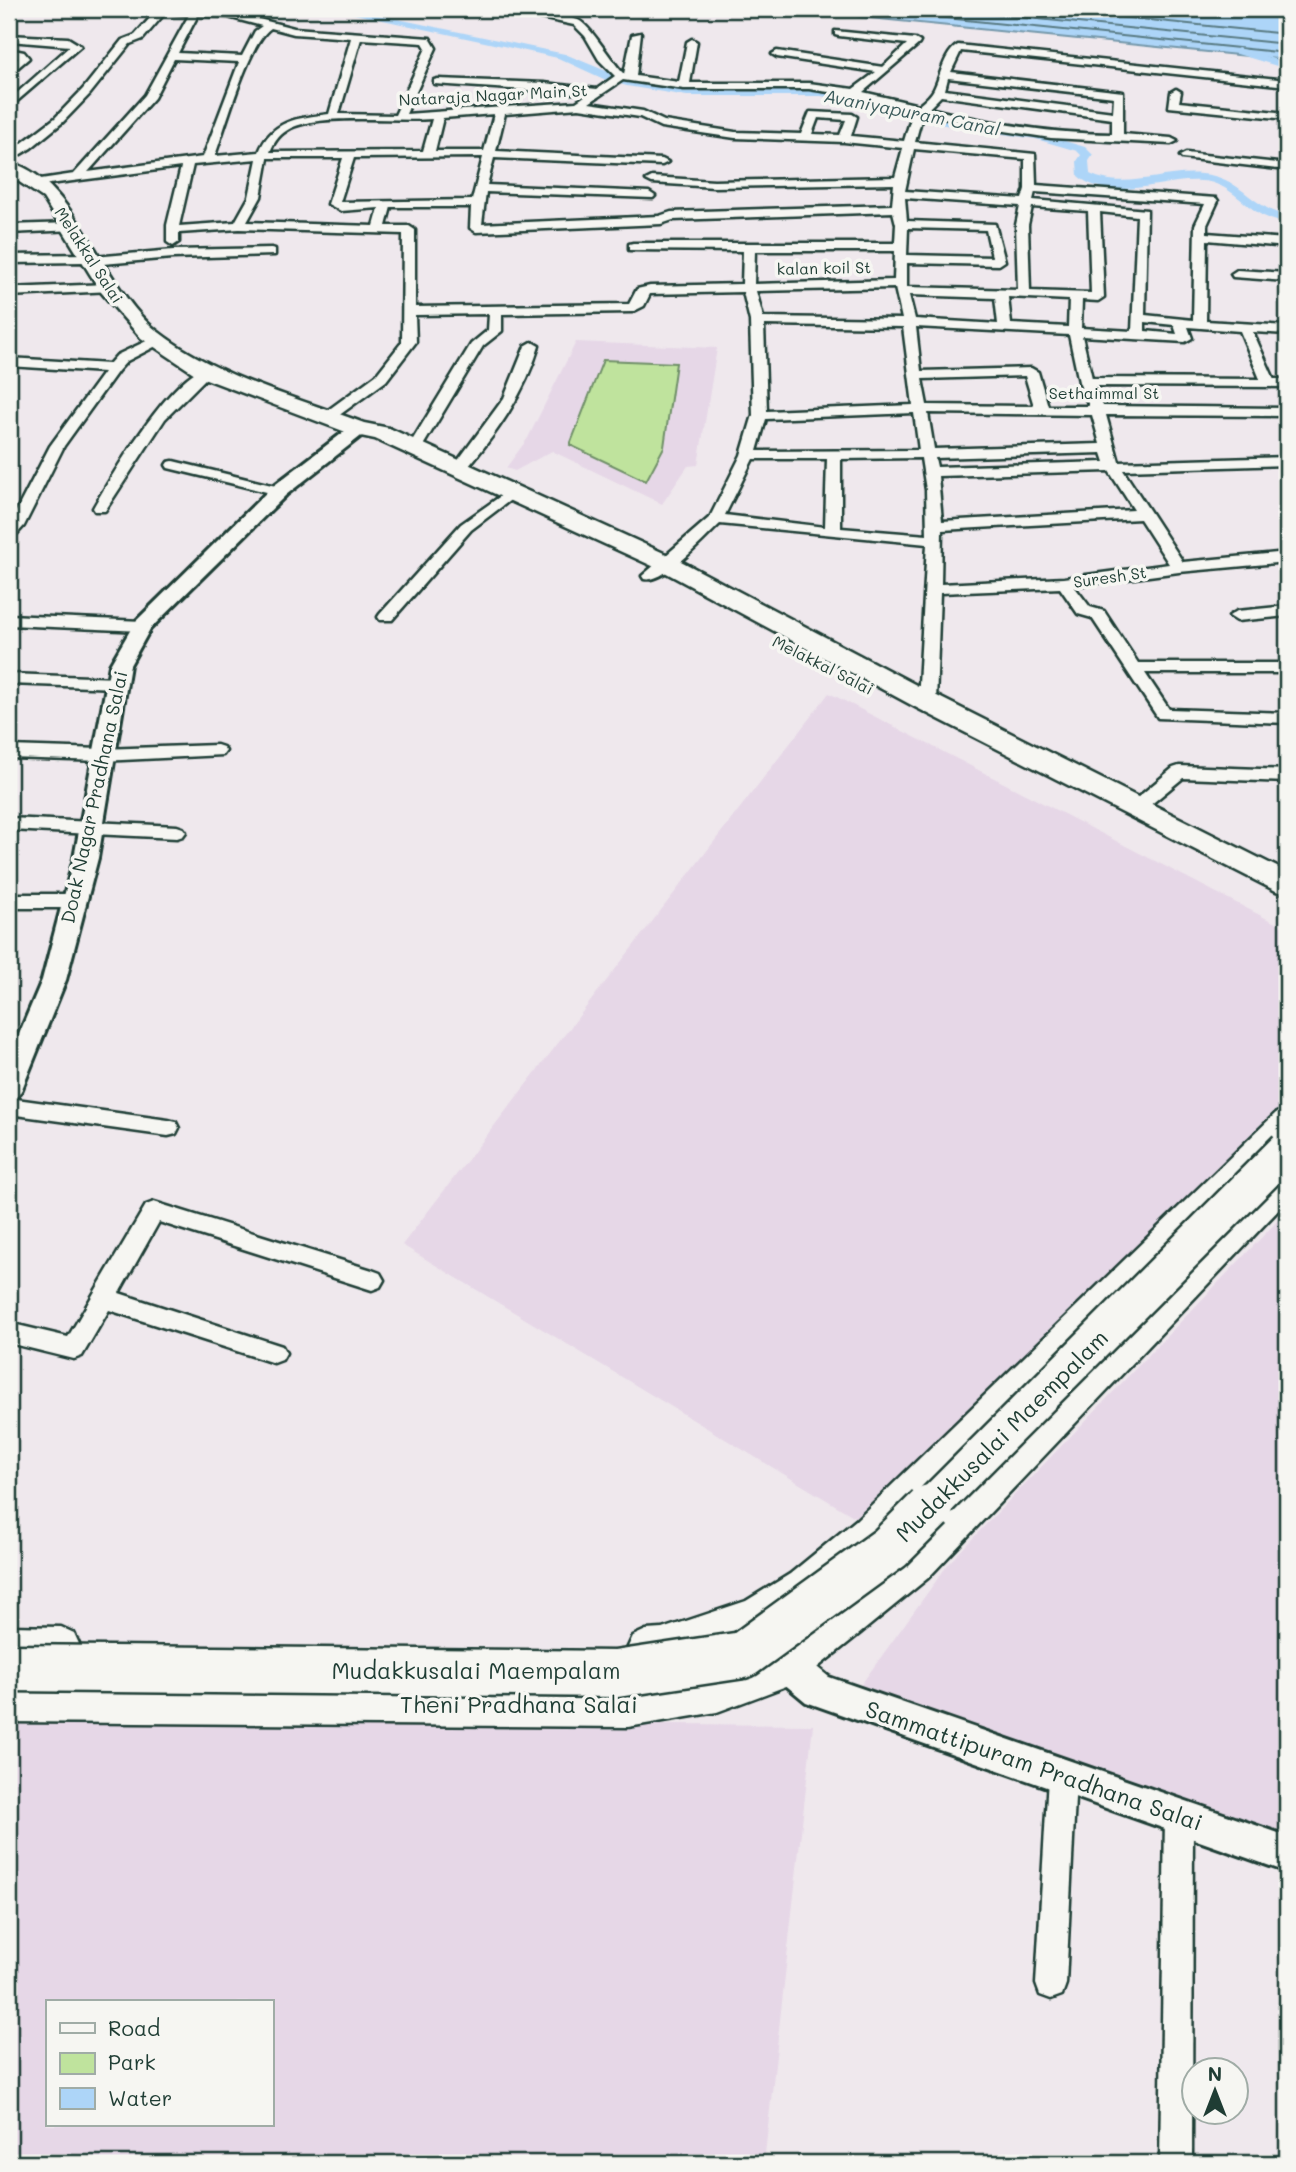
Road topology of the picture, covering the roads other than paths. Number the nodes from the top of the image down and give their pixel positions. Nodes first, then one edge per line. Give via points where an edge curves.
1 (163, 9) edge
2 (210, 10) edge
3 (195, 12) junction
4 (529, 13) dead end
5 (270, 25) junction
6 (839, 33) dead end
7 (357, 35) junction
8 (637, 35) dead end
9 (9, 38) edge
10 (692, 42) dead end
11 (9, 52) edge
12 (777, 54) dead end
13 (171, 57) junction
14 (244, 59) junction
15 (885, 70) junction
16 (9, 72) edge
17 (944, 74) junction
18 (621, 79) junction
19 (438, 82) dead end
20 (1287, 83) edge
21 (684, 86) junction
22 (599, 92) junction
23 (939, 92) junction
24 (1176, 92) dead end
25 (855, 93) junction
26 (579, 104) junction
27 (9, 105) edge
28 (919, 110) junction
29 (500, 111) junction
30 (439, 114) junction
31 (1118, 116) junction
32 (1287, 116) edge
33 (333, 117) junction
34 (399, 118) junction
35 (1117, 137) junction
36 (806, 138) junction
37 (844, 139) junction
38 (1171, 141) dead end
39 (909, 145) junction
40 (488, 154) junction
41 (263, 155) junction
42 (428, 155) junction
43 (349, 156) junction
44 (1186, 156) dead end
45 (9, 158) edge
46 (208, 160) junction
47 (188, 163) junction
48 (9, 167) edge
49 (1287, 167) edge
50 (79, 176) junction
51 (653, 180) junction
52 (900, 180) junction
53 (34, 183) junction
54 (481, 188) junction
55 (1030, 188) junction
56 (649, 196) junction
57 (899, 201) junction
58 (477, 203) junction
59 (1026, 203) junction
60 (386, 204) junction
61 (1094, 208) junction
62 (643, 220) junction
63 (902, 224) junction
64 (240, 225) junction
65 (71, 227) junction
66 (9, 229) edge
67 (173, 230) junction
68 (379, 230) junction
69 (1201, 236) junction
70 (1287, 243) edge
71 (749, 244) junction
72 (633, 247) dead end
73 (271, 252) dead end
74 (901, 253) junction
75 (173, 254) junction
76 (9, 259) edge
77 (90, 260) junction
78 (1237, 274) dead end
79 (1287, 277) edge
80 (748, 286) junction
81 (108, 288) junction
82 (901, 288) junction
83 (9, 292) edge
84 (1001, 294) junction
85 (1024, 294) junction
86 (1076, 296) junction
87 (496, 309) junction
88 (409, 311) junction
89 (1139, 318) junction
90 (757, 321) junction
91 (1179, 321) junction
92 (909, 323) junction
93 (1199, 325) junction
94 (1005, 327) junction
95 (1245, 328) junction
96 (1074, 330) junction
97 (1287, 330) edge
98 (1138, 335) junction
99 (157, 340) junction
100 (532, 346) dead end
101 (9, 362) edge
102 (113, 368) junction
103 (206, 371) junction
104 (915, 374) junction
105 (1086, 382) junction
106 (1269, 383) junction
107 (1287, 383) edge
108 (920, 409) junction
109 (1042, 410) junction
110 (1098, 410) junction
111 (1287, 412) edge
112 (760, 415) junction
113 (330, 416) junction
114 (359, 429) junction
115 (1108, 448) junction
116 (414, 449) junction
117 (927, 454) junction
118 (748, 455) junction
119 (834, 455) junction
120 (1287, 461) edge
121 (173, 465) dead end
122 (1113, 466) junction
123 (458, 470) junction
124 (930, 472) junction
125 (279, 491) junction
126 (503, 498) junction
127 (100, 508) dead end
128 (1145, 513) junction
129 (716, 519) junction
130 (833, 532) junction
131 (935, 533) junction
132 (9, 534) edge
133 (1287, 557) edge
134 (1179, 566) junction
135 (659, 570) junction
136 (1064, 583) junction
137 (931, 589) junction
138 (1287, 611) edge
139 (1237, 616) dead end
140 (387, 617) dead end
141 (9, 620) edge
142 (142, 626) junction
143 (1133, 668) junction
144 (1287, 668) edge
145 (9, 679) edge
146 (117, 683) junction
147 (927, 702) junction
148 (1287, 718) edge
149 (217, 751) dead end
150 (9, 752) edge
151 (102, 755) junction
152 (1287, 776) edge
153 (1137, 807) junction
154 (9, 824) edge
155 (92, 829) junction
156 (177, 832) dead end
157 (1287, 884) edge
158 (9, 901) edge
159 (74, 901) junction
160 (1287, 902) edge
161 (9, 1089) edge
162 (9, 1106) edge
163 (1287, 1121) edge
164 (168, 1128) dead end
165 (1287, 1149) edge
166 (1287, 1181) edge
167 (372, 1280) dead end
168 (104, 1298) junction
169 (9, 1333) edge
170 (274, 1353) dead end
171 (756, 1616) junction
172 (9, 1645) edge
173 (789, 1666) junction
174 (9, 1668) edge
175 (9, 1703) edge
176 (1062, 1777) junction
177 (1179, 1817) junction
178 (1287, 1854) edge
179 (1051, 1984) dead end
180 (1176, 2163) edge

1 - 3 street
1 - 45 street via 139,37 126,42 72,110 40,139
2 - 3 street
2 - 5 street
3 - 13 street
4 - 18 street via 577,23
5 - 7 street
5 - 14 street via 260,31
6 - 15 street via 915,42
7 - 33 street
7 - 34 street via 426,40 431,48
8 - 18 street
9 - 27 street via 68,41 76,46
10 - 21 street
11 - 16 street via 24,58
12 - 15 street
13 - 14 street
13 - 50 street via 150,96
14 - 46 street
15 - 25 street
17 - 20 street via 958,48
17 - 23 street
17 - 31 street via 1119,94
18 - 21 street
18 - 22 street
19 - 22 street
21 - 25 street via 808,86
22 - 26 street
23 - 28 street
23 - 31 street
24 - 32 street via 1173,105
25 - 28 street
26 - 29 street, Nataraja Nagar Main St
26 - 36 street, Nataraja Nagar Main St via 643,114 661,131
28 - 35 street via 1072,138
28 - 39 street
29 - 30 street, Nataraja Nagar Main St
29 - 40 street
30 - 34 street, Nataraja Nagar Main St
30 - 42 street
31 - 35 street
33 - 34 street, Nataraja Nagar Main St
33 - 41 street, Nataraja Nagar Main St via 290,124 270,138
35 - 38 street
36 - 37 street, Nataraja Nagar Main St
36 - 37 street via 814,114 852,117
37 - 39 street, Nataraja Nagar Main St
39 - 52 street
39 - 55 street, Nataraja Nagar Main St via 1031,156
40 - 42 street
40 - 51 street via 662,156
40 - 54 street
41 - 43 street
41 - 46 street
41 - 64 street via 255,197
42 - 43 street
43 - 60 street via 334,204
44 - 49 street
46 - 47 street
47 - 50 street
47 - 67 street
48 - 53 main road, Melakkal Salai
50 - 53 street
51 - 52 street via 714,184
51 - 56 street
52 - 57 street
53 - 65 main road, Melakkal Salai via 50,194
54 - 56 street
54 - 58 street
55 - 59 street
55 - 69 street via 1212,201
56 - 62 street
57 - 59 street
57 - 62 street
57 - 63 street
58 - 60 street
58 - 62 street via 475,228
59 - 61 street
59 - 85 street via 1021,225
60 - 68 street
61 - 86 street via 1098,297
61 - 89 street via 1143,212
63 - 74 street
63 - 74 street via 991,227 999,261
64 - 67 street
64 - 68 street
65 - 66 street
65 - 77 main road, Melakkal Salai
67 - 75 street
68 - 88 street via 409,230
69 - 70 street
69 - 93 street
71 - 72 street
71 - 74 street
71 - 80 street
73 - 75 street
74 - 82 street
75 - 77 street
76 - 77 street
77 - 81 main road, Melakkal Salai
78 - 79 street
80 - 82 street, kalan koil St
80 - 87 street, kalan koil St via 650,290 642,292 632,308
80 - 90 street
81 - 83 street
81 - 99 main road, Melakkal Salai
82 - 84 street, kalan koil St
82 - 92 street
84 - 85 street, kalan koil St
84 - 94 street
85 - 86 street, kalan koil St
86 - 96 street
87 - 88 street
87 - 116 street via 495,331 478,344
88 - 113 street via 410,342 381,378
89 - 91 street
89 - 98 street
90 - 92 street
90 - 112 street
91 - 93 street
91 - 98 street via 1185,338
92 - 94 street
92 - 104 street
93 - 95 street
94 - 96 street
95 - 97 street
95 - 106 street
96 - 98 street
96 - 105 street
99 - 102 street via 122,358
99 - 103 main road, Melakkal Salai
100 - 123 street via 512,401
101 - 102 street
102 - 132 street via 57,446
103 - 113 main road, Melakkal Salai
103 - 127 street via 183,390 131,457
104 - 108 street
104 - 109 street via 1031,372
105 - 106 street
105 - 110 street
106 - 107 street
108 - 109 street, Sethaimmal St
108 - 112 street, Sethaimmal St
108 - 117 street
109 - 110 street, Sethaimmal St
110 - 111 street, Sethaimmal St
110 - 115 street
112 - 118 street
113 - 114 main road, Melakkal Salai
114 - 116 main road, Melakkal Salai via 381,433
114 - 125 street, Doak Nagar Pradhana Salai
114 - 126 main road, Melakkal Salai via 367,439
115 - 117 street
115 - 122 street
116 - 123 main road, Melakkal Salai
117 - 119 street
117 - 124 street
118 - 119 street
118 - 129 street
119 - 130 street
120 - 122 street
121 - 125 street
122 - 124 street
122 - 128 street
123 - 126 main road, Melakkal Salai
124 - 131 street
125 - 142 street, Doak Nagar Pradhana Salai
126 - 135 main road, Melakkal Salai
126 - 140 street via 447,546
128 - 131 street
128 - 134 street
129 - 130 street
129 - 135 street
130 - 131 street
131 - 137 street
133 - 134 street, Suresh St
134 - 136 street, Suresh St
135 - 147 main road, Melakkal Salai
135 - 160 main road, Melakkal Salai
136 - 137 street, Suresh St
136 - 143 street via 1084,611 1098,614
137 - 147 street
138 - 139 street
141 - 142 street
142 - 146 street, Doak Nagar Pradhana Salai via 120,664
143 - 144 street
143 - 148 street via 1164,714
145 - 146 street
146 - 151 street, Doak Nagar Pradhana Salai
147 - 153 main road, Melakkal Salai
149 - 151 street
150 - 151 street
151 - 155 street, Doak Nagar Pradhana Salai
152 - 153 street via 1179,772
153 - 157 main road, Melakkal Salai
154 - 155 street
155 - 156 street
155 - 159 street, Doak Nagar Pradhana Salai
158 - 159 street
159 - 161 street, Doak Nagar Pradhana Salai via 54,980
162 - 164 street
163 - 171 main road via 869,1532 803,1587
165 - 174 main road, Mudakkusalai Maempalam, bridge via 891,1548 743,1655 616,1674
166 - 173 main road, Theni Pradhana Salai via 915,1566
167 - 168 street via 154,1212
168 - 169 street via 74,1349
168 - 170 street
171 - 172 main road via 662,1648 522,1657
171 - 173 main road
173 - 175 main road, Theni Pradhana Salai via 718,1693 628,1708
173 - 176 street, Sammattipuram Pradhana Salai via 818,1690
176 - 177 street, Sammattipuram Pradhana Salai
176 - 179 street
177 - 178 street, Sammattipuram Pradhana Salai
177 - 180 street

